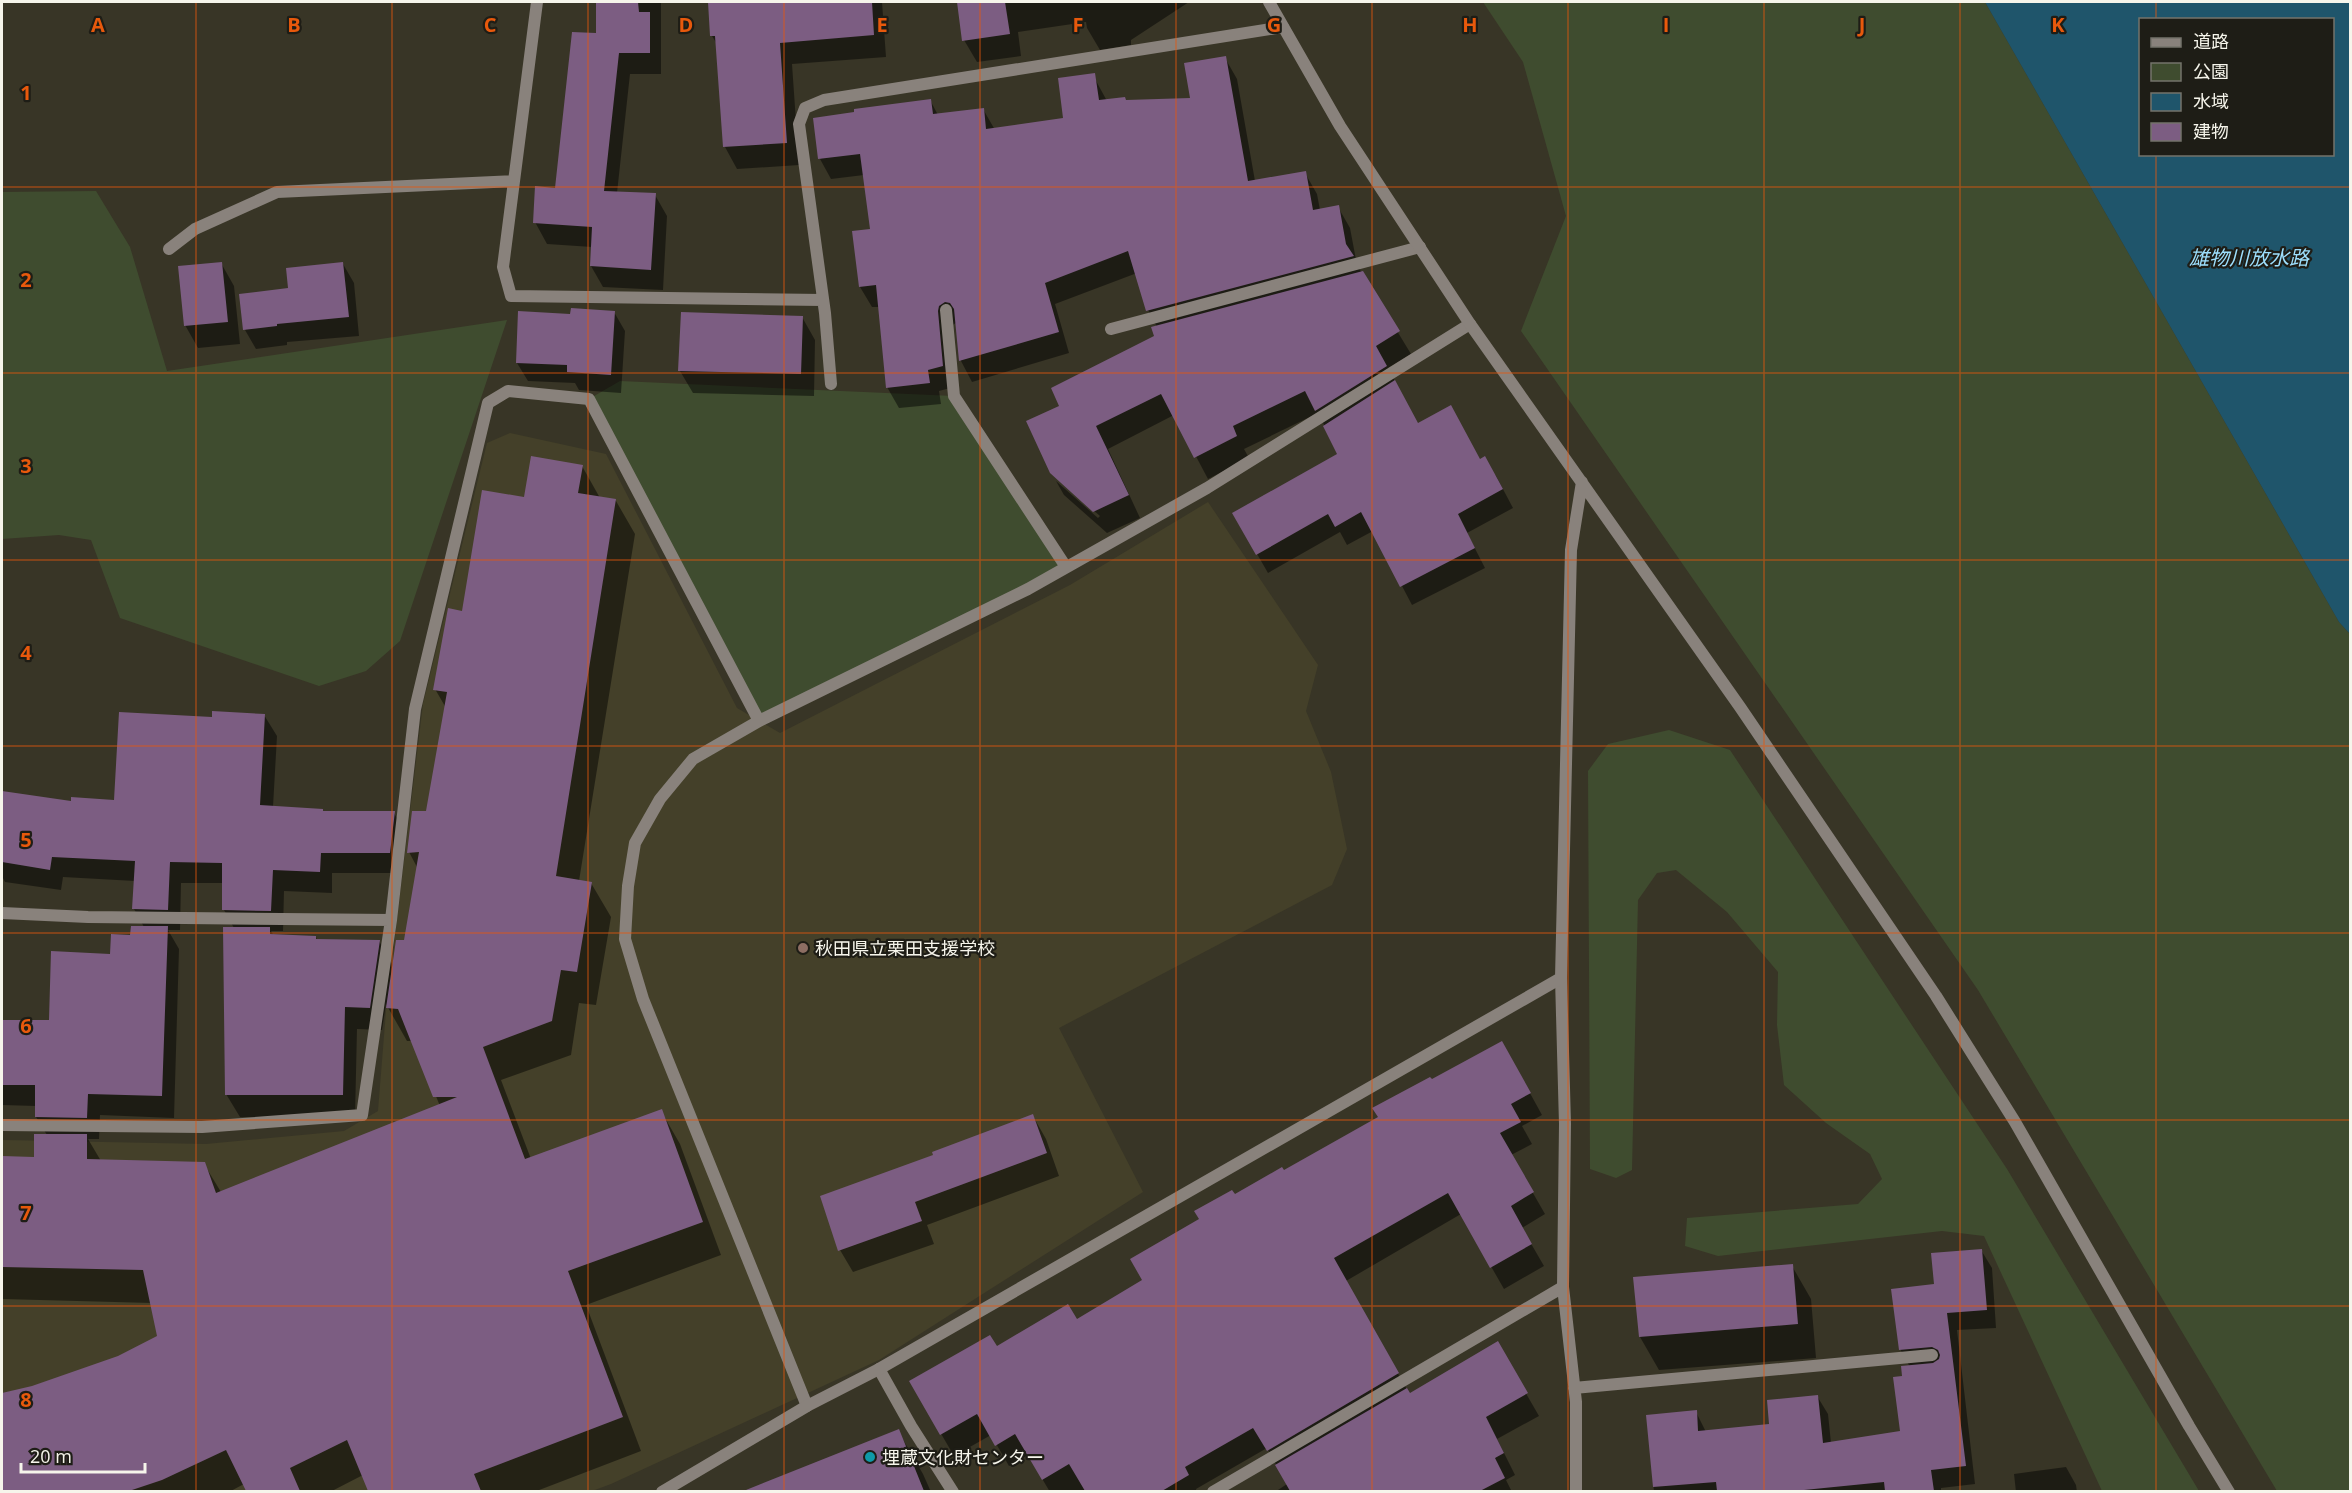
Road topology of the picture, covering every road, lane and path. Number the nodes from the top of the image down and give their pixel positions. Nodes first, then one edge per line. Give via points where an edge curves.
1 (537, 2) edge
2 (1269, 2) edge
3 (1283, 27) junction
4 (513, 181) junction
5 (1420, 247) junction
6 (168, 249) dead end
7 (823, 300) junction
8 (946, 310) dead end
9 (1470, 324) junction
10 (1111, 329) dead end
11 (831, 384) dead end
12 (1582, 482) junction
13 (1066, 567) junction
14 (759, 721) junction
15 (2, 913) edge
16 (391, 920) junction
17 (1561, 978) junction
18 (2, 1125) edge
19 (1563, 1287) junction
20 (1932, 1355) dead end
21 (879, 1369) junction
22 (1574, 1388) junction
23 (807, 1406) junction
24 (662, 1491) edge
25 (953, 1491) edge
26 (1213, 1491) edge
27 (1576, 1491) edge
28 (2229, 1491) edge

1 - 4 street
2 - 3 street
3 - 5 street via 1340,126
3 - 7 street via 824,100 805,108 799,124
4 - 6 street via 278,192 195,229
4 - 7 street via 503,267 511,296
5 - 9 street
5 - 10 street
7 - 11 street
8 - 13 street via 954,396
9 - 12 street
9 - 13 street via 1208,488
12 - 17 street via 1571,550
12 - 28 street via 1936,996 2015,1122
13 - 14 street
14 - 16 street via 589,399 508,391 488,403 415,710
14 - 23 street via 693,759 660,799 635,843 625,939 643,999
15 - 16 street
16 - 18 street via 362,1114 202,1127
17 - 19 street
17 - 21 street
19 - 22 street
19 - 26 street
20 - 22 street
21 - 23 street
21 - 25 street
22 - 27 street
23 - 24 street

